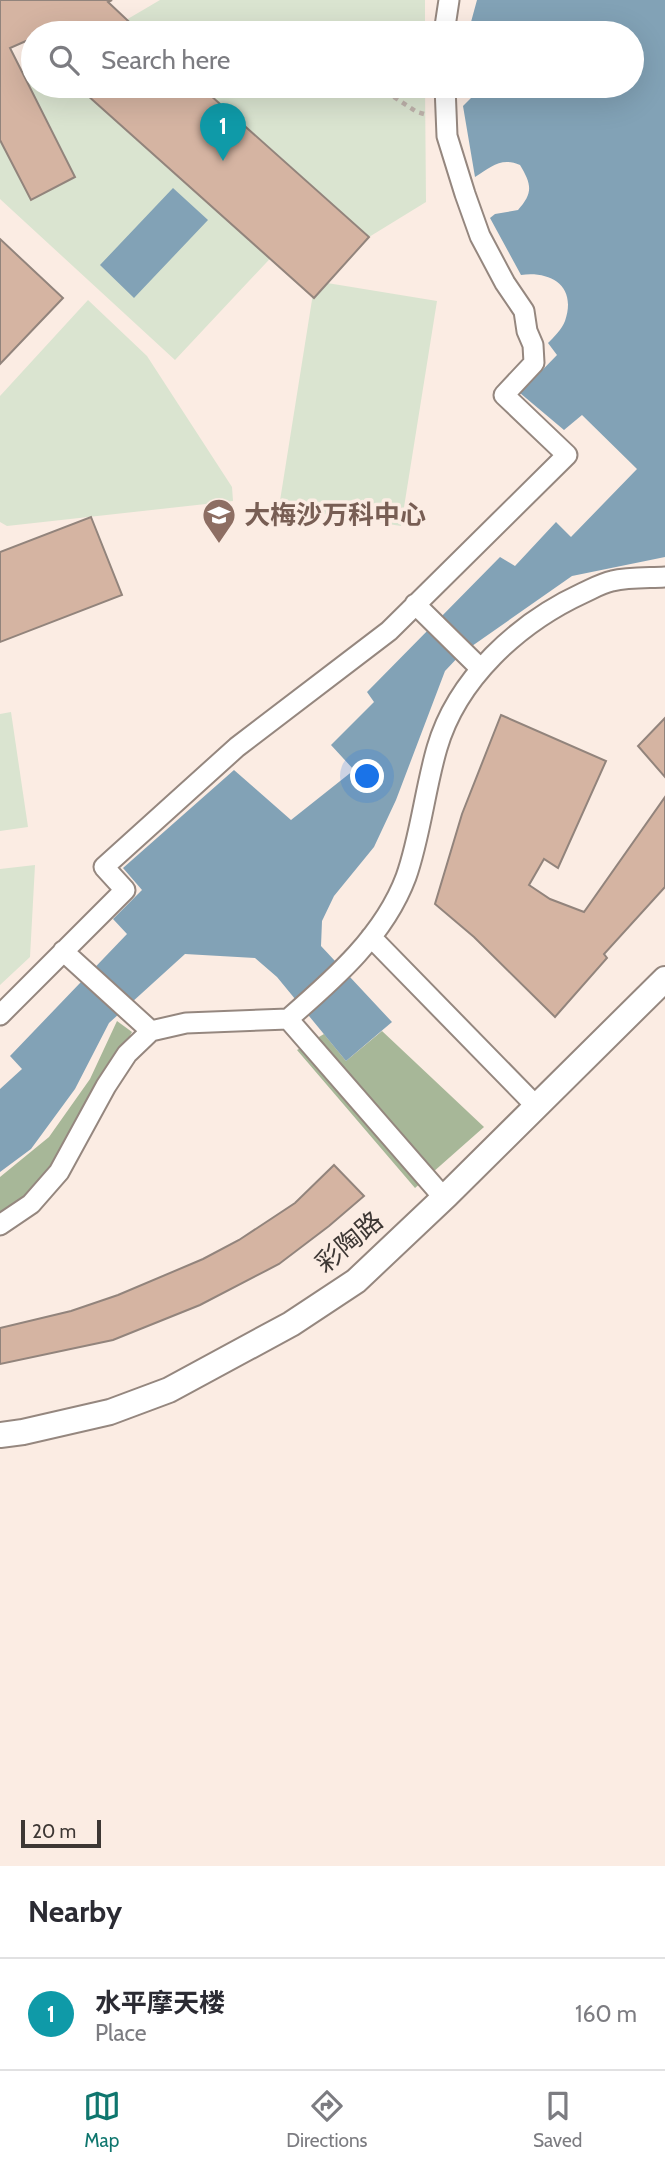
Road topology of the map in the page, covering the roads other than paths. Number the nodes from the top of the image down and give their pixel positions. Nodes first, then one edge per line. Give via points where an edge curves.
1 (449, 0) edge
2 (446, 21) edge
3 (445, 98) edge
4 (665, 577) edge
5 (415, 604) junction
6 (481, 669) junction
7 (371, 937) junction
8 (63, 951) junction
9 (665, 979) edge
10 (0, 1015) edge
11 (288, 1019) junction
12 (151, 1031) junction
13 (536, 1106) junction
14 (443, 1198) junction
15 (0, 1225) edge
16 (0, 1435) edge

1 - 2 street
3 - 5 street via 447,136 480,236 524,311 533,345 534,363 504,395 566,455
4 - 6 street via 610,581 567,600 513,636
5 - 6 street
5 - 8 street via 389,631 237,747 104,867 125,890
6 - 7 street via 450,712 437,747 406,877
7 - 11 street
7 - 13 street
8 - 10 street
8 - 12 street
9 - 13 street, 彩陶路
11 - 12 street via 186,1023
11 - 14 street
12 - 15 street via 127,1054 106,1086 60,1172 31,1204
13 - 14 street, 彩陶路
14 - 16 street, 彩陶路 via 356,1281 226,1360 169,1390 110,1412

